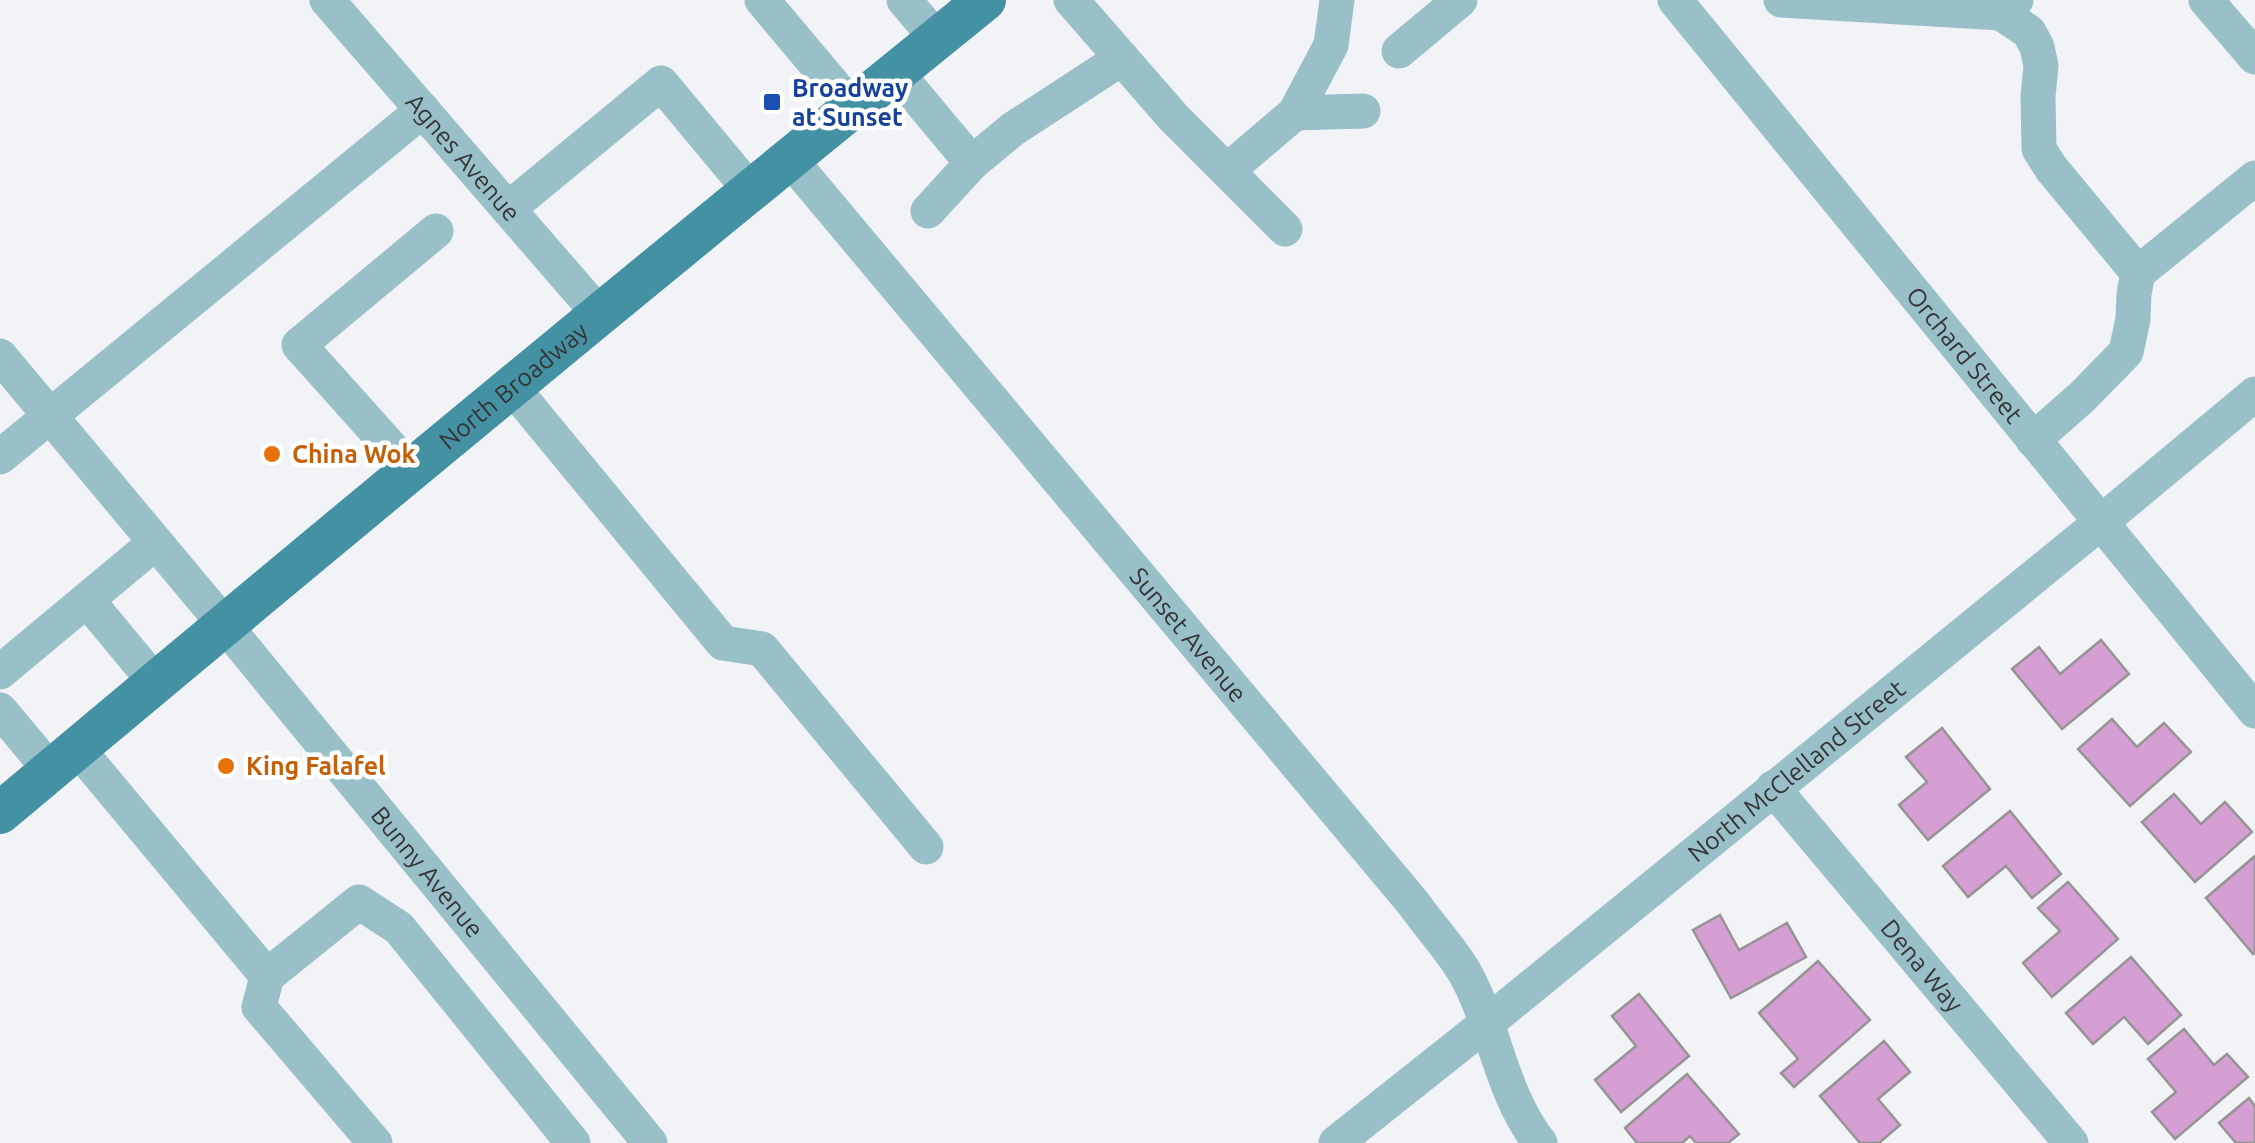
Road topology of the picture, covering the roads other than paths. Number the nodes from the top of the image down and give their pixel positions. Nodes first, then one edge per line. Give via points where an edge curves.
1 (328, 0) edge
2 (762, 0) edge
3 (904, 0) edge
4 (985, 0) edge
5 (1071, 0) edge
6 (1337, 0) edge
7 (1460, 0) edge
8 (1674, 0) edge
9 (1781, 0) edge
10 (2206, 0) edge
11 (2009, 6) edge
12 (937, 39) junction
13 (1399, 52) dead end
14 (1122, 58) junction
15 (2255, 58) edge
16 (896, 72) junction
17 (852, 108) junction
18 (422, 110) junction
19 (1362, 112) dead end
20 (1295, 113) junction
21 (789, 158) junction
22 (972, 163) junction
23 (1227, 171) junction
24 (2255, 178) edge
25 (750, 190) junction
26 (508, 209) junction
27 (928, 211) dead end
28 (1284, 228) dead end
29 (436, 231) dead end
30 (2138, 273) junction
31 (600, 316) junction
32 (0, 356) edge
33 (512, 387) junction
34 (2255, 394) edge
35 (50, 416) junction
36 (2033, 440) junction
37 (0, 457) edge
38 (411, 470) junction
39 (2100, 523) junction
40 (155, 542) junction
41 (87, 600) junction
42 (224, 624) junction
43 (0, 672) edge
44 (155, 682) junction
45 (0, 710) edge
46 (2255, 711) edge
47 (64, 759) junction
48 (1773, 788) junction
49 (0, 813) edge
50 (926, 848) dead end
51 (267, 976) junction
52 (1487, 1023) junction
53 (375, 1143) edge
54 (573, 1143) edge
55 (650, 1143) edge
56 (1336, 1143) edge
57 (1540, 1143) edge
58 (2071, 1143) edge

1 - 18 street, Agnes Avenue
2 - 17 street
3 - 12 street
4 - 12 main road, North Broadway
5 - 14 street
6 - 20 street via 1331,46
7 - 13 street
8 - 36 street, Orchard Street
9 - 11 street
10 - 15 street
11 - 30 street via 2037,47 2041,66 2039,149
12 - 16 main road, North Broadway
14 - 22 street
14 - 23 street
16 - 17 main road, North Broadway
16 - 22 street
17 - 21 main road, North Broadway
18 - 26 street, Agnes Avenue
18 - 35 street
19 - 20 street
20 - 23 street
21 - 25 main road, North Broadway
21 - 52 street, Sunset Avenue via 1414,904 1464,972
22 - 27 street
23 - 28 street
24 - 30 street
25 - 26 street via 661,84
25 - 31 main road, North Broadway
26 - 31 street, Agnes Avenue
29 - 38 street via 299,346
30 - 36 street via 2126,352
31 - 33 main road, North Broadway
32 - 35 street, Bunny Avenue
33 - 38 main road, North Broadway
33 - 50 street via 723,643 762,649
34 - 39 street, North McClelland Street
35 - 37 street
35 - 40 street, Bunny Avenue
36 - 39 street, Orchard Street
38 - 42 main road, North Broadway
39 - 46 street, Orchard Street
39 - 48 street, North McClelland Street
40 - 41 street
40 - 42 street, Bunny Avenue
41 - 43 street
41 - 44 street
42 - 44 main road, North Broadway
42 - 55 street, Bunny Avenue
44 - 47 main road, North Broadway
45 - 47 street
47 - 49 main road, North Broadway
47 - 51 street
48 - 52 street, North McClelland Street
48 - 58 street, Dena Way
51 - 53 street via 259,1007
51 - 54 street via 359,902 399,928
52 - 56 street, North McClelland Street
52 - 57 street, Sunset Avenue via 1514,1098

